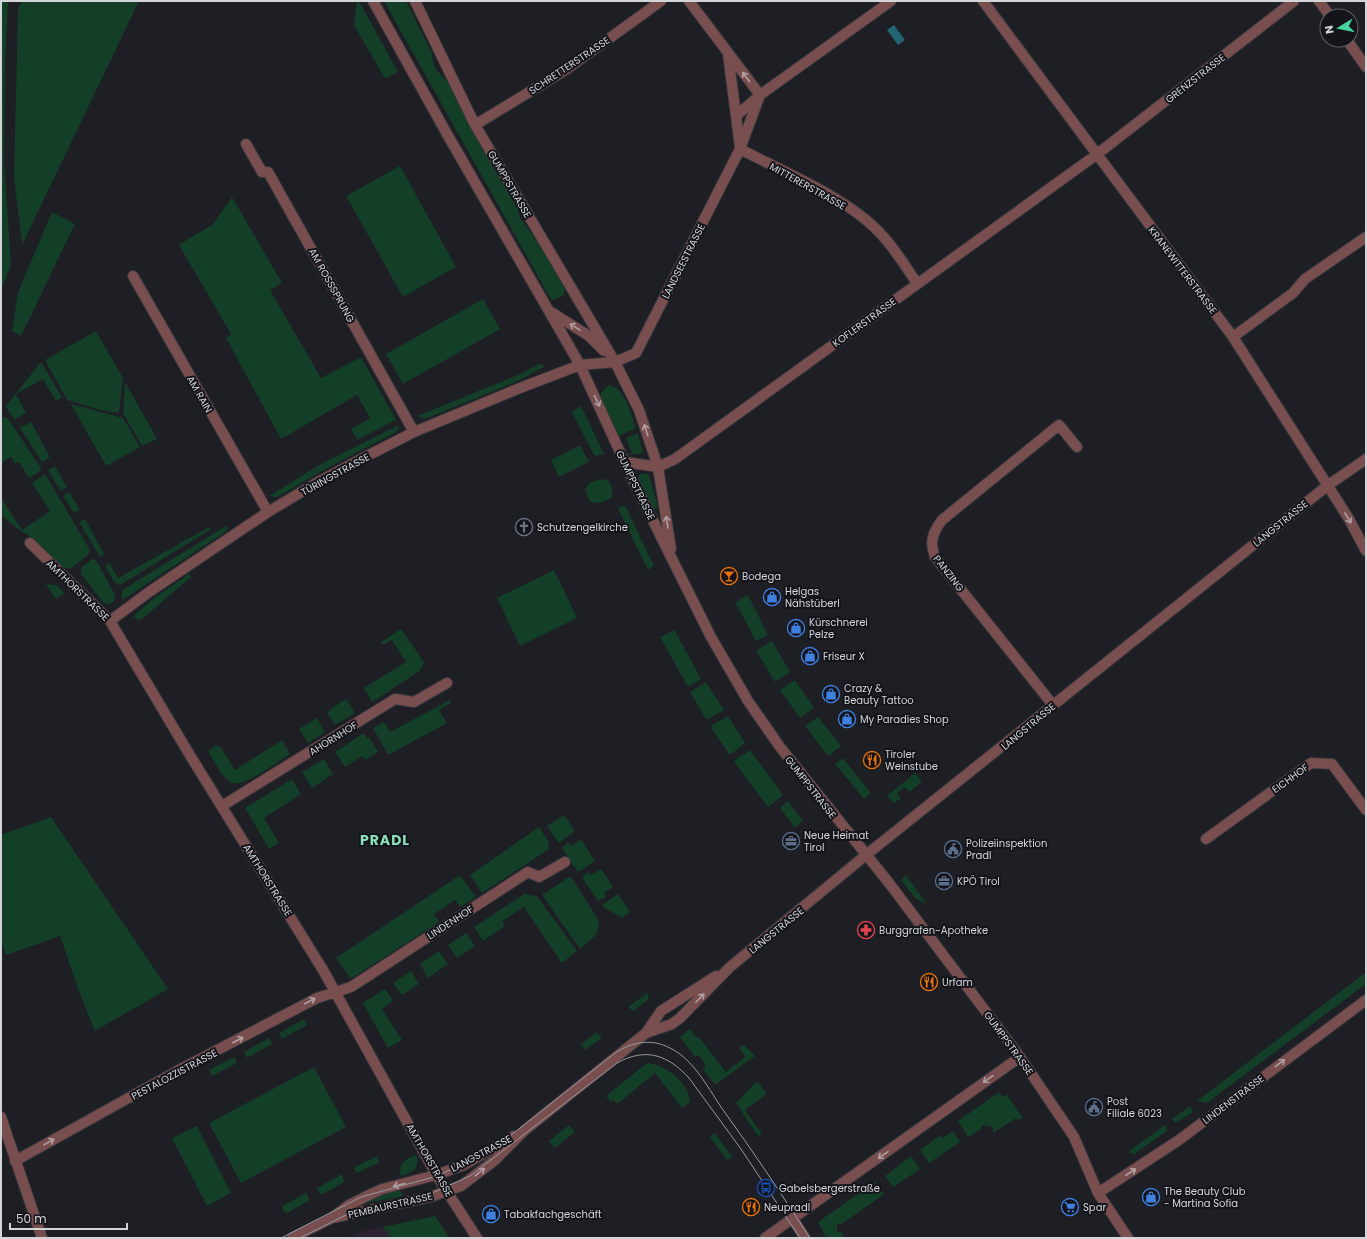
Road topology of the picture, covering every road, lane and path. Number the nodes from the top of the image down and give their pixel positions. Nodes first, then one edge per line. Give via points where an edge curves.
1 (373, 1) edge
2 (415, 1) edge
3 (661, 1) edge
4 (689, 1) edge
5 (891, 1) edge
6 (983, 1) edge
7 (1294, 1) edge
8 (1353, 48) edge
9 (728, 52) junction
10 (1366, 67) edge
11 (760, 95) junction
12 (736, 116) junction
13 (475, 125) junction
14 (246, 144) dead end
15 (740, 149) junction
16 (1096, 155) junction
17 (1366, 237) edge
18 (133, 276) dead end
19 (917, 283) junction
20 (550, 312) junction
21 (1233, 337) junction
22 (615, 362) junction
23 (580, 365) junction
24 (414, 432) junction
25 (1077, 447) dead end
26 (1366, 458) edge
27 (625, 462) junction
28 (658, 467) junction
29 (1327, 486) junction
30 (268, 512) junction
31 (30, 544) dead end
32 (1366, 551) edge
33 (673, 561) junction
34 (110, 621) junction
35 (446, 683) dead end
36 (1054, 705) junction
37 (222, 806) junction
38 (1366, 810) edge
39 (1206, 839) dead end
40 (866, 855) junction
41 (565, 862) dead end
42 (730, 967) junction
43 (335, 992) junction
44 (1366, 1000) edge
45 (646, 1033) junction
46 (1020, 1057) junction
47 (1, 1117) edge
48 (525, 1130) junction
49 (15, 1161) junction
50 (436, 1175) junction
51 (447, 1192) junction
52 (1098, 1193) junction
53 (332, 1218) junction
54 (793, 1219) junction
55 (42, 1238) edge
56 (292, 1238) edge
57 (477, 1238) edge
58 (765, 1238) edge
59 (805, 1238) edge
60 (1128, 1238) edge

1 - 20 street, GUMPPSTRASSE
2 - 13 street, GUMPPSTRASSE
3 - 13 street, SCHRETTERSTRASSE via 569,67
4 - 9 street
5 - 11 street
6 - 16 street, KRANEWITTERSTRASSE
7 - 16 street, GRENZSTRASSE
8 - 10 street
11 -> 9 street
9 - 12 street
11 - 12 street
11 - 15 street, LANDSEESTRASSE
12 - 15 street
13 - 22 street, GUMPPSTRASSE
14 - 24 street, AM ROSSSPRUNG via 262,172 268,172
15 - 19 street, MITTERERSTRASSE via 834,198 859,214 887,241
15 - 22 street, LANDSEESTRASSE via 636,353
16 - 19 street, KOFLERSTRASSE
16 - 21 street, KRANEWITTERSTRASSE
17 - 21 street via 1305,279 1293,293
18 - 30 street, AM RAIN
19 - 28 street, KOFLERSTRASSE via 675,459
22 -> 20 street, GUMPPSTRASSE via 589,336
20 - 23 street, GUMPPSTRASSE
21 - 29 street, KRANEWITTERSTRASSE
22 - 23 street
28 -> 22 street, GUMPPSTRASSE via 639,410
23 - 24 street, TÜRINGSTRASSE
23 -> 27 street, GUMPPSTRASSE
24 - 30 street, TÜRINGSTRASSE via 318,482
25 - 36 street, PANZING via 1059,425 942,520 932,539 935,557
26 - 29 street, LANGSTRASSE
27 - 28 street
27 - 33 street, GUMPPSTRASSE
33 -> 28 street, GUMPPSTRASSE
29 -> 32 street, KRANEWITTERSTRASSE
29 - 36 street, LANGSTRASSE
30 - 34 street, TÜRINGSTRASSE via 148,592
31 - 34 street, AMTHORSTRASSE
33 - 40 street, GUMPPSTRASSE via 711,637 748,701 780,747
34 - 37 street, AMTHORSTRASSE
35 - 37 street, AHORNHOF via 414,702 395,699
36 - 40 street, LANGSTRASSE
37 - 43 street, AMTHORSTRASSE
38 - 39 street, EICHHOF via 1332,764 1311,763
40 - 42 street, LANGSTRASSE
40 - 46 street, GUMPPSTRASSE
41 - 43 street, LINDENHOF via 539,877 528,872 351,987
42 - 45 street, LANGSTRASSE via 661,1011
45 -> 42 street, LANGSTRASSE via 672,1024 680,1018
49 -> 43 street, PESTALOZZISTRASSE via 287,1013
43 - 50 street, AMTHORSTRASSE
52 -> 44 street, LINDENSTRASSE via 1179,1140
45 - 48 street, LANGSTRASSE
46 - 52 street, GUMPPSTRASSE via 1074,1137
46 -> 54 street
47 - 49 street
48 - 50 street, LANGSTRASSE via 464,1165
51 -> 48 street, LANGSTRASSE via 461,1186 487,1167
49 - 55 street
50 - 51 street, AMTHORSTRASSE
50 -> 53 street, PEMBAURSTRASSE via 382,1189 349,1205
51 - 53 street, PEMBAURSTRASSE
51 - 57 street, AMTHORSTRASSE
52 - 60 street, GUMPPSTRASSE
53 - 56 street, PEMBAURSTRASSE
54 - 58 street
54 - 59 street

